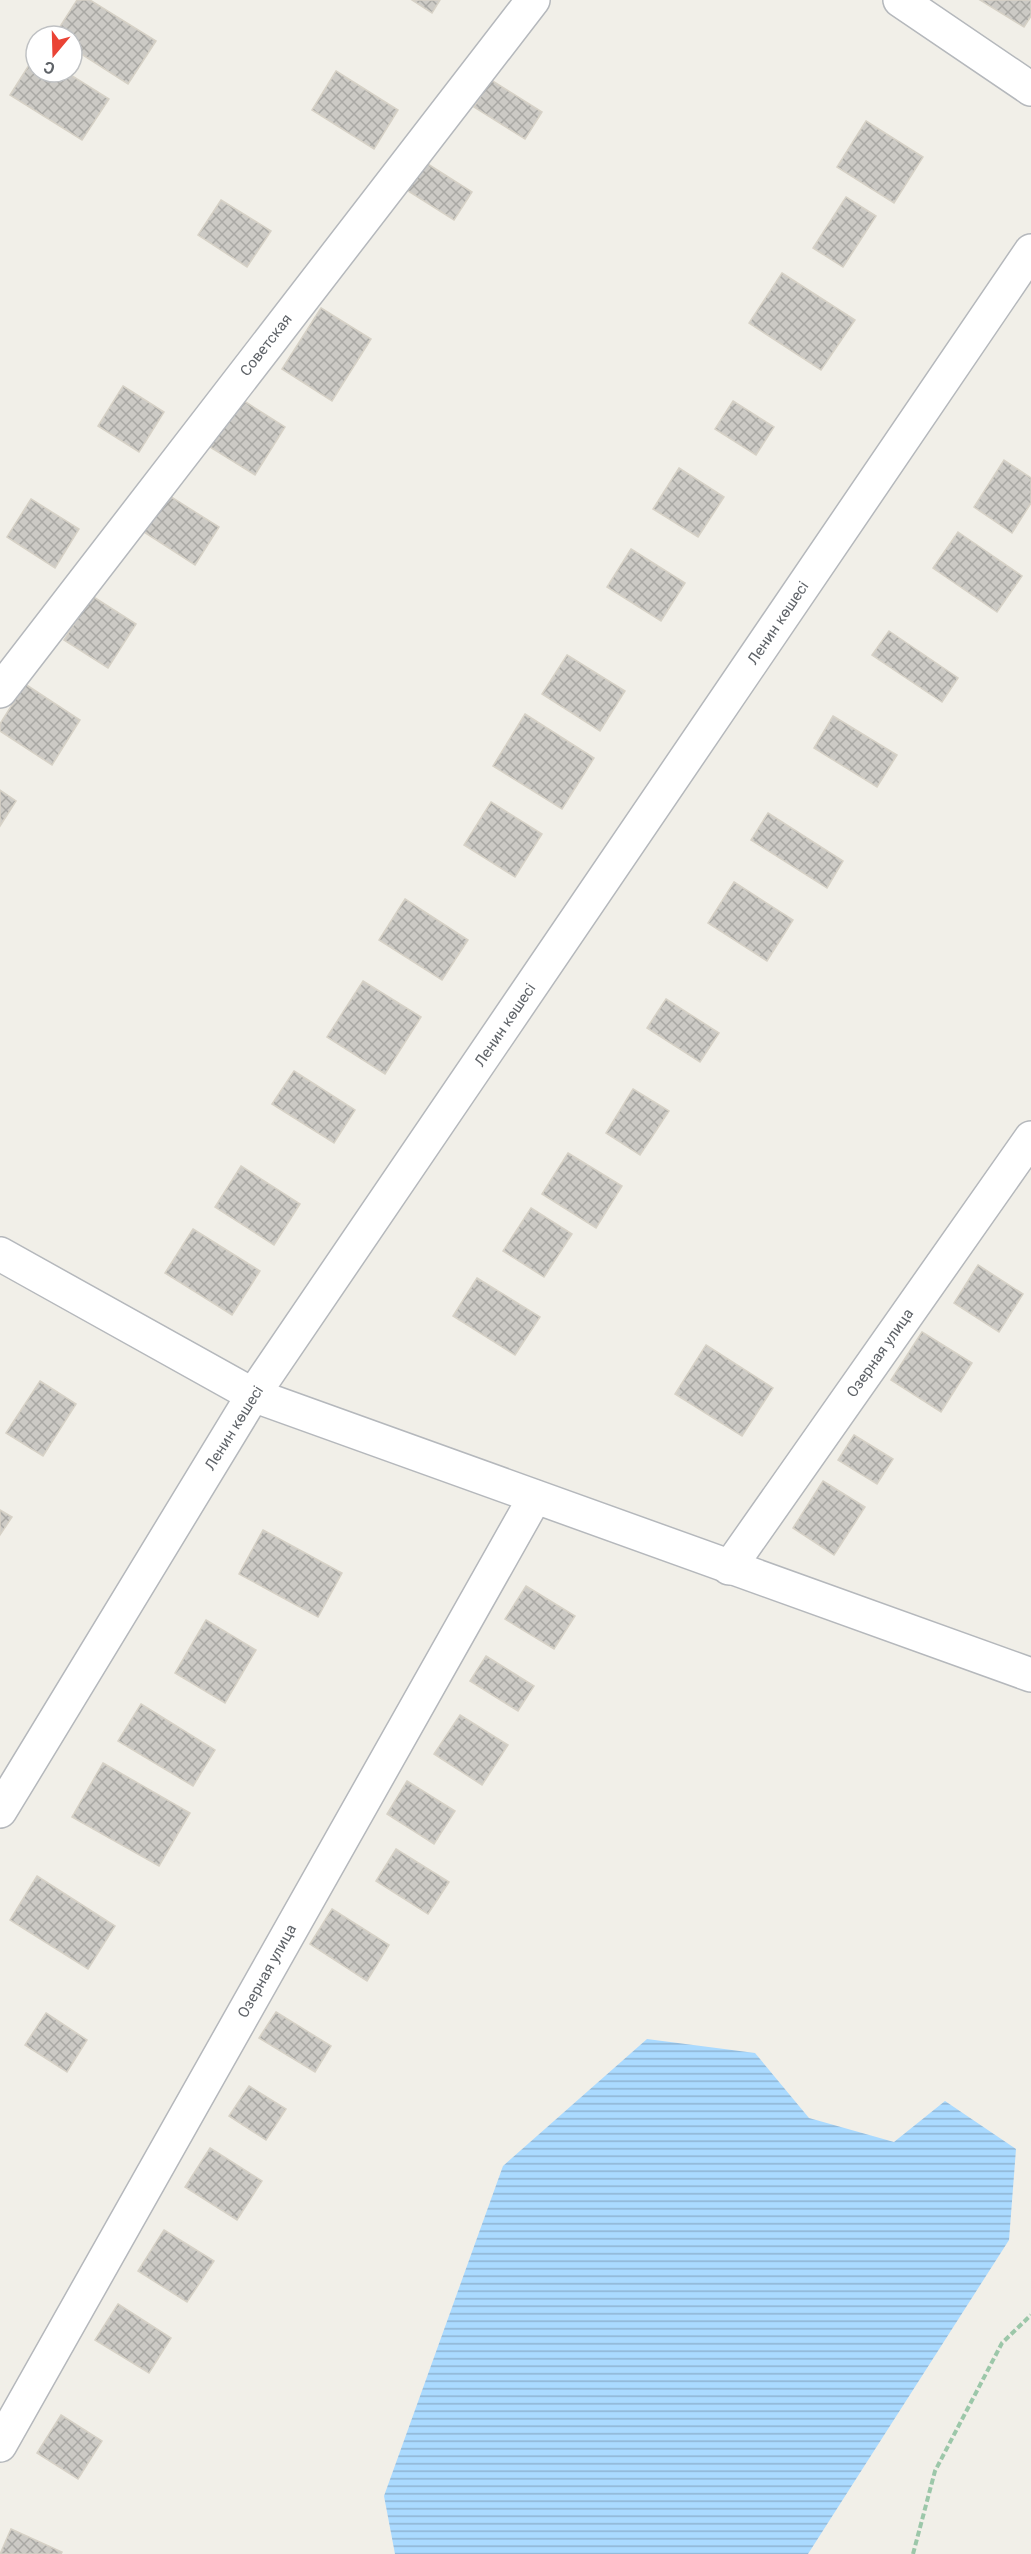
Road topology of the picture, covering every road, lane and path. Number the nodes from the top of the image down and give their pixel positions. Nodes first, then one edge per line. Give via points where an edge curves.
1 (533, 0) edge
2 (900, 0) edge
3 (1031, 89) edge
4 (1031, 251) edge
5 (0, 691) edge
6 (1031, 1138) edge
7 (0, 1254) edge
8 (254, 1395) junction
9 (535, 1497) junction
10 (729, 1568) junction
11 (1031, 1675) edge
12 (0, 1811) edge
13 (1031, 2315) edge
14 (0, 2443) edge
15 (913, 2554) edge

1 - 5 street, Советская
2 - 3 street
4 - 8 street, Ленин көшесі
6 - 10 street, Озерная улица
7 - 8 street
8 - 9 street
8 - 12 street, Ленин көшесі
9 - 10 street
9 - 14 street, Озерная улица
10 - 11 street
13 - 15 path via 1002,2343 935,2471

